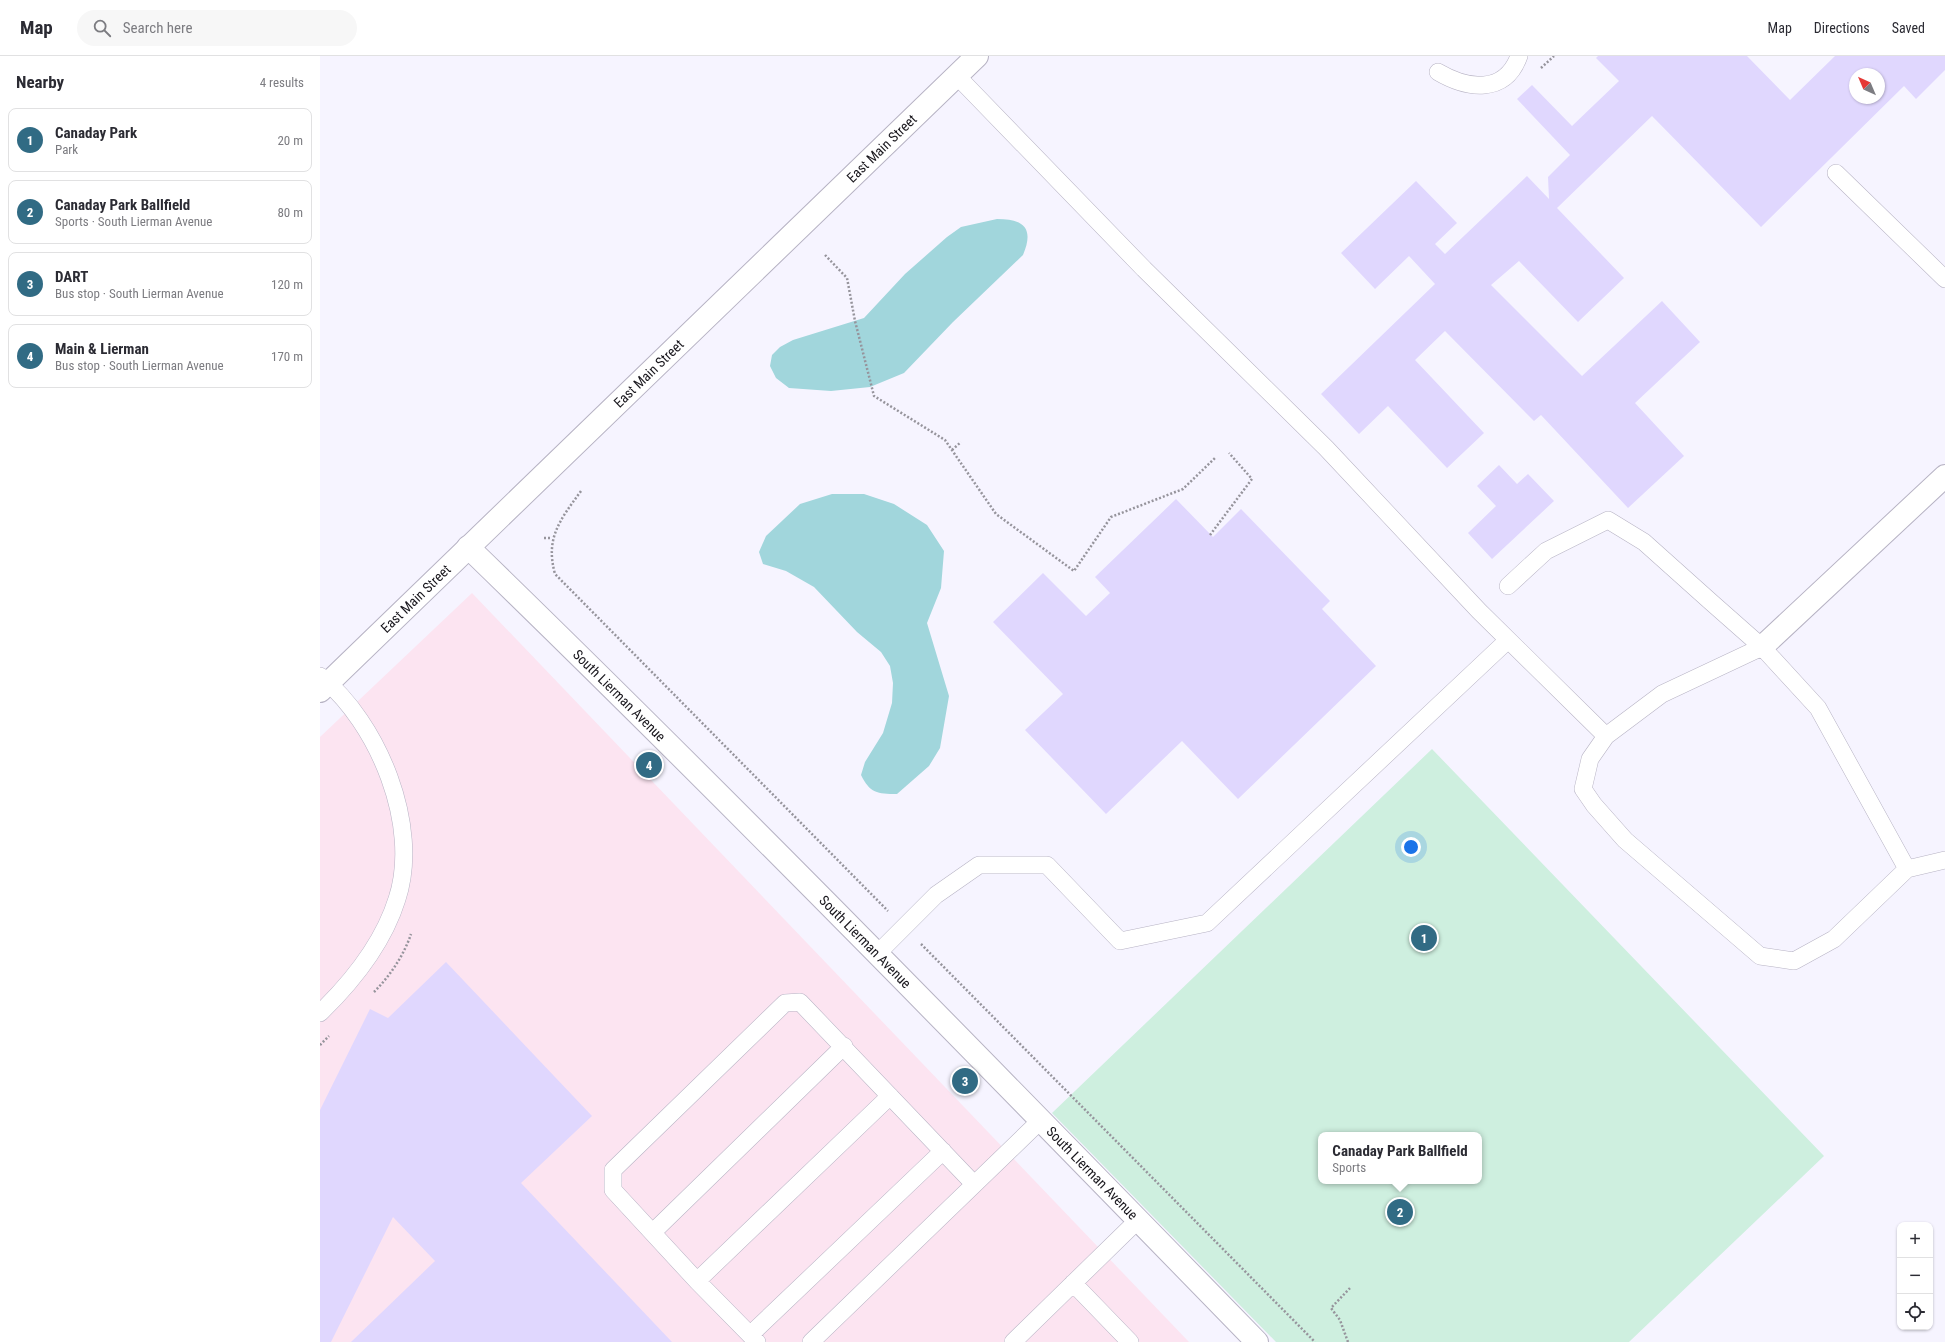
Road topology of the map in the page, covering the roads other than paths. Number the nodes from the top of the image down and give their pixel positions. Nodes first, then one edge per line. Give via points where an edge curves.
1 (977, 56) edge
2 (1519, 56) edge
3 (1438, 72) dead end
4 (957, 76) junction
5 (1836, 173) dead end
6 (1945, 279) edge
7 (1945, 476) edge
8 (468, 548) junction
9 (1508, 586) dead end
10 (1508, 640) junction
11 (1762, 647) junction
12 (323, 683) edge
13 (1606, 736) junction
14 (1945, 860) edge
15 (1907, 869) junction
16 (877, 954) junction
17 (320, 1013) edge
18 (844, 1046) junction
19 (890, 1096) junction
20 (1041, 1120) junction
21 (943, 1151) junction
22 (973, 1183) junction
23 (1138, 1220) junction
24 (653, 1232) junction
25 (697, 1281) junction
26 (1073, 1283) junction
27 (754, 1338) edge
28 (1019, 1340) edge
29 (811, 1342) edge
30 (1130, 1342) edge
31 (1257, 1342) edge

1 - 4 street, East Main Street
2 - 3 lane via 1516,65 1501,80 1490,85 1478,86 1454,81
4 - 8 street, East Main Street
4 - 10 lane via 1144,269 1326,448
5 - 6 lane
7 - 11 street
8 - 12 street, East Main Street
8 - 16 street, South Lierman Avenue via 607,683
9 - 11 lane via 1546,551 1608,520 1644,542
10 - 13 lane
10 - 16 lane via 1207,923 1120,941 1047,865 979,865 936,895
11 - 13 lane via 1662,694
11 - 15 lane via 1818,708
12 - 17 lane via 355,712 385,765 395,790 402,833 403,865 398,898 375,947 358,971
13 - 15 lane via 1590,759 1582,789 1625,840 1760,956 1794,961 1834,939
14 - 15 lane
16 - 20 street, South Lierman Avenue
18 - 19 lane
18 - 24 lane
18 - 24 lane via 800,1002 784,1003 613,1170 613,1190
19 - 21 lane
19 - 25 lane
20 - 22 lane
20 - 23 street, South Lierman Avenue
21 - 22 lane
21 - 27 lane
22 - 29 lane
23 - 26 lane
23 - 31 street, South Lierman Avenue
24 - 25 lane
25 - 27 lane
26 - 28 lane
26 - 30 lane

